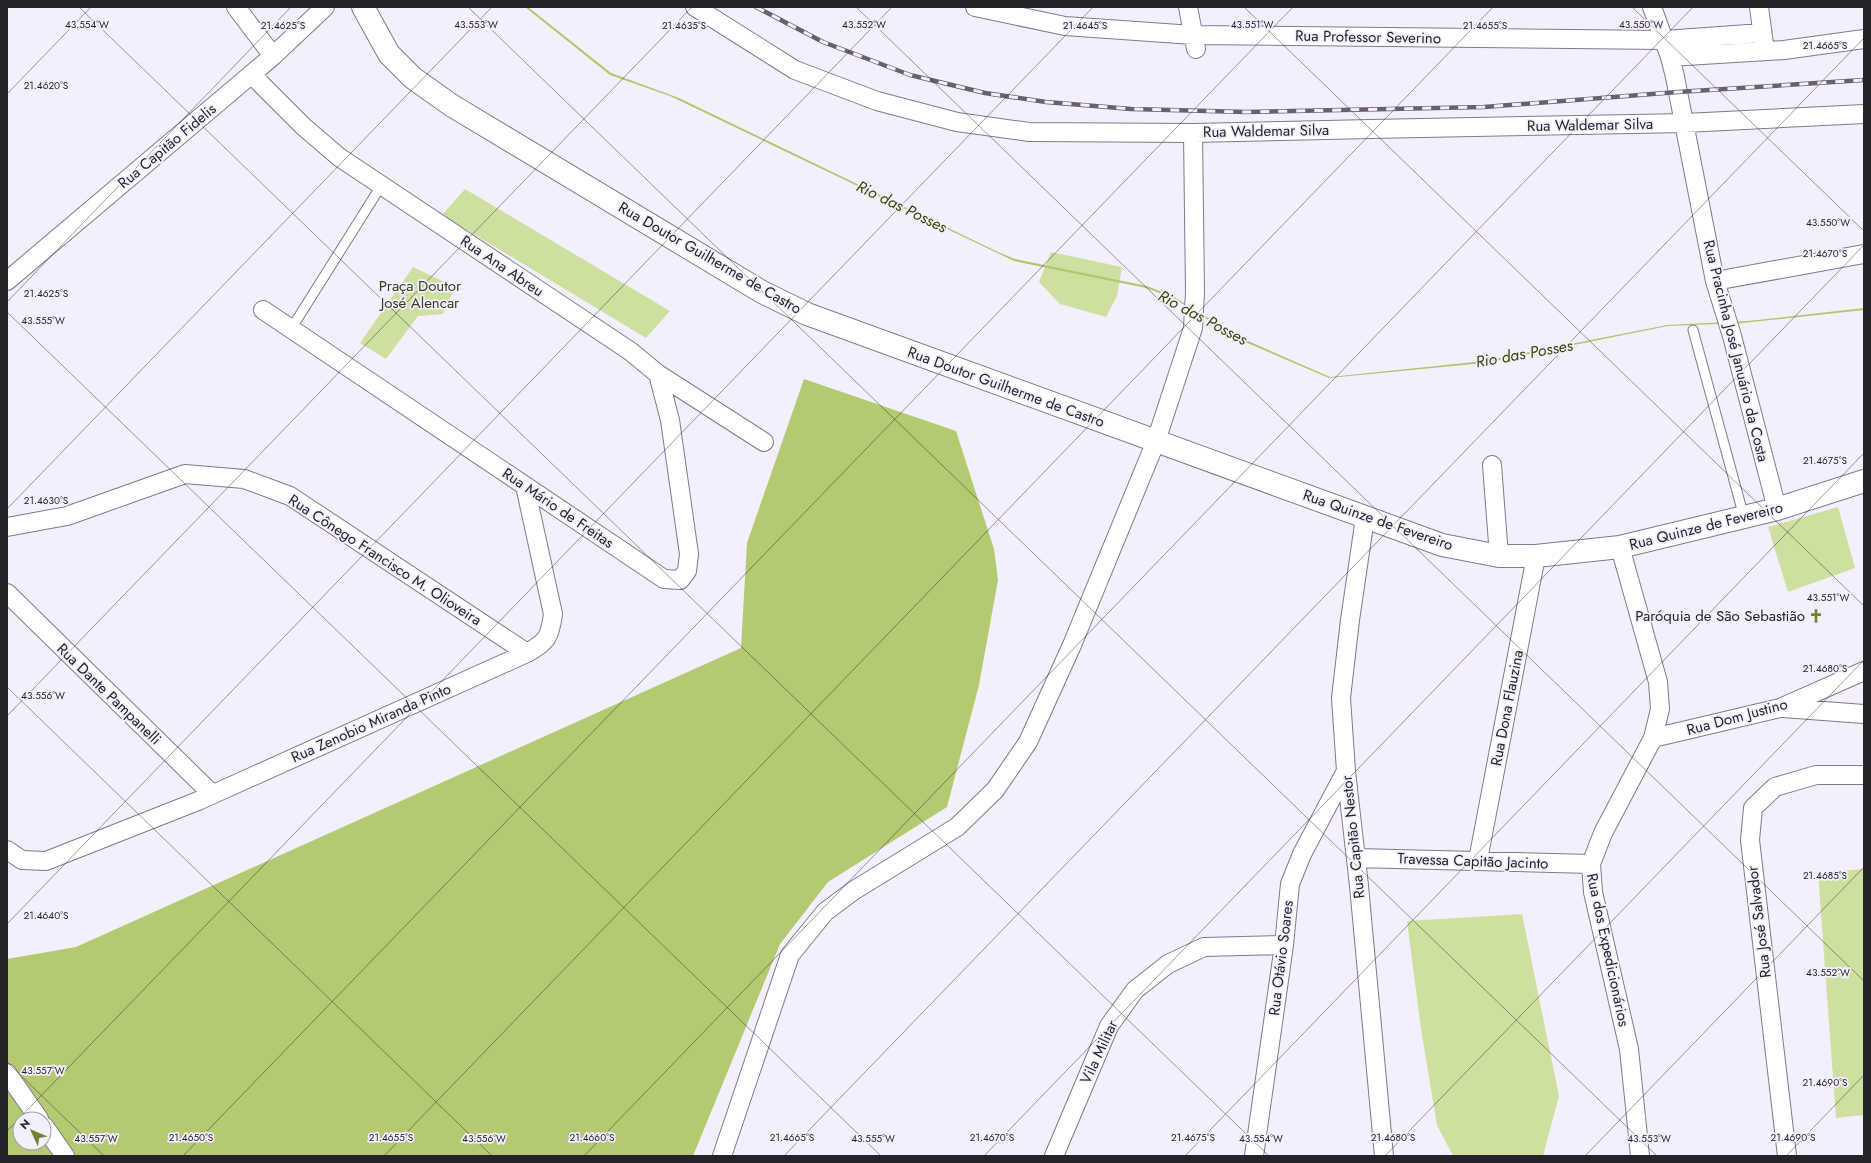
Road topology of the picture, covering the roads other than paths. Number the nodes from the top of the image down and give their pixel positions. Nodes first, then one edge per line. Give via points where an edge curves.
1 (236, 7) edge
2 (325, 7) edge
3 (363, 7) edge
4 (695, 7) edge
5 (975, 7) edge
6 (1188, 7) edge
7 (1652, 7) edge
8 (1759, 7) edge
9 (1762, 33) junction
10 (1864, 39) edge
11 (1194, 42) junction
12 (1667, 49) junction
13 (1765, 51) junction
14 (273, 56) junction
15 (252, 75) junction
16 (1864, 114) edge
17 (1685, 122) junction
18 (1193, 133) junction
19 (381, 186) junction
20 (1864, 254) edge
21 (7, 281) edge
22 (1715, 281) junction
23 (263, 310) dead end
24 (291, 329) junction
25 (1693, 330) dead end
26 (658, 374) junction
27 (1156, 441) junction
28 (764, 442) dead end
29 (1492, 465) dead end
30 (1864, 481) edge
31 (525, 486) junction
32 (1777, 509) junction
33 (1744, 517) junction
34 (1365, 518) junction
35 (7, 527) edge
36 (1620, 548) junction
37 (1499, 556) junction
38 (1536, 556) junction
39 (7, 593) edge
40 (527, 653) junction
41 (1864, 671) edge
42 (1780, 708) junction
43 (1864, 714) edge
44 (1653, 738) junction
45 (1346, 772) junction
46 (1864, 775) edge
47 (212, 794) junction
48 (7, 850) edge
49 (1356, 858) junction
50 (1478, 860) junction
51 (1591, 864) junction
52 (1284, 945) junction
53 (7, 1073) edge
54 (33, 1111) edge
55 (52, 1137) edge
56 (65, 1156) edge
57 (722, 1156) edge
58 (1054, 1156) edge
59 (1254, 1156) edge
60 (1384, 1156) edge
61 (1640, 1156) edge
62 (1787, 1156) edge

1 - 14 street
2 - 14 street, Rua Capitão Fidelis
3 - 27 main road, Rua Doutor Guilherme de Castro via 390,54 413,78 451,105 762,292 807,314
4 - 18 street, Rua Waldemar Silva via 795,70 877,102 950,120 1029,132
5 - 11 street, Rua Professor Severino via 1065,26
6 - 11 street
7 - 12 street, Rua Pracinha José Januário da Costa
8 - 9 street
9 - 12 street, Rua Professor Severino
9 - 13 street
10 - 13 street, Rua Professor Severino
11 - 12 street, Rua Professor Severino
12 - 13 street, Rua Professor Severino
12 - 17 street, Rua Pracinha José Januário da Costa
14 - 15 street, Rua Capitão Fidelis
15 - 19 street, Rua Ana Abreu via 339,157
15 - 21 street, Rua Capitão Fidelis
16 - 17 street, Rua Waldemar Silva
17 - 18 street, Rua Waldemar Silva
17 - 22 street, Rua Pracinha José Januário da Costa
18 - 27 street via 1193,328
19 - 24 lane
19 - 26 street, Rua Ana Abreu via 630,351
20 - 22 street
22 - 32 street, Rua Pracinha José Januário da Costa
23 - 24 street, Rua Mário de Freitas
24 - 31 street, Rua Mário de Freitas
25 - 33 lane
26 - 28 street, Rua Ana Abreu
26 - 31 street, Rua Mário de Freitas via 670,420 689,554 687,571 680,580 664,579
27 - 34 main road, Rua Quinze de Fevereiro
27 - 57 street via 1072,646 1028,742 995,790 957,827 853,891 825,912 790,955
29 - 37 street
30 - 32 main road, Rua Quinze de Fevereiro
31 - 40 street, Rua Zenobio Miranda Pinto via 553,614 551,629 542,644
32 - 33 main road, Rua Quinze de Fevereiro
33 - 36 main road, Rua Quinze de Fevereiro
34 - 37 main road, Rua Quinze de Fevereiro via 1442,545
34 - 45 street, Rua Capitão Nestor via 1341,698
35 - 40 street, Rua Cônego Francisco M. Olioveira via 67,516 185,474 244,479 290,496
36 - 38 main road, Rua Quinze de Fevereiro
36 - 44 street, Rua dos Expedicionários via 1658,682 1660,709
37 - 38 main road, Rua Quinze de Fevereiro
38 - 50 street, Rua Dona Flauzina
39 - 47 street, Rua Dante Pampanelli
40 - 47 street, Rua Zenobio Miranda Pinto
41 - 42 street, Rua Dom Justino
42 - 43 street
42 - 44 street, Rua Dom Justino
44 - 51 street, Rua dos Expedicionários via 1603,833
45 - 49 street, Rua Capitão Nestor
45 - 52 street, Rua Otávio Soares via 1302,854 1290,884
46 - 62 street, Rua José Salvador via 1816,775 1774,787 1753,808 1750,840
47 - 48 street, Rua Zenobio Miranda Pinto via 46,861 22,860
49 - 50 street, Travessa Capitão Jacinto
49 - 60 street, Rua Capitão Nestor
50 - 51 street, Travessa Capitão Jacinto
51 - 61 street, Rua dos Expedicionários via 1593,892 1629,1049
52 - 58 street, Vila Militar via 1204,946 1168,964 1135,990 1109,1026
52 - 59 street, Rua Otávio Soares
53 - 54 street
55 - 56 street

